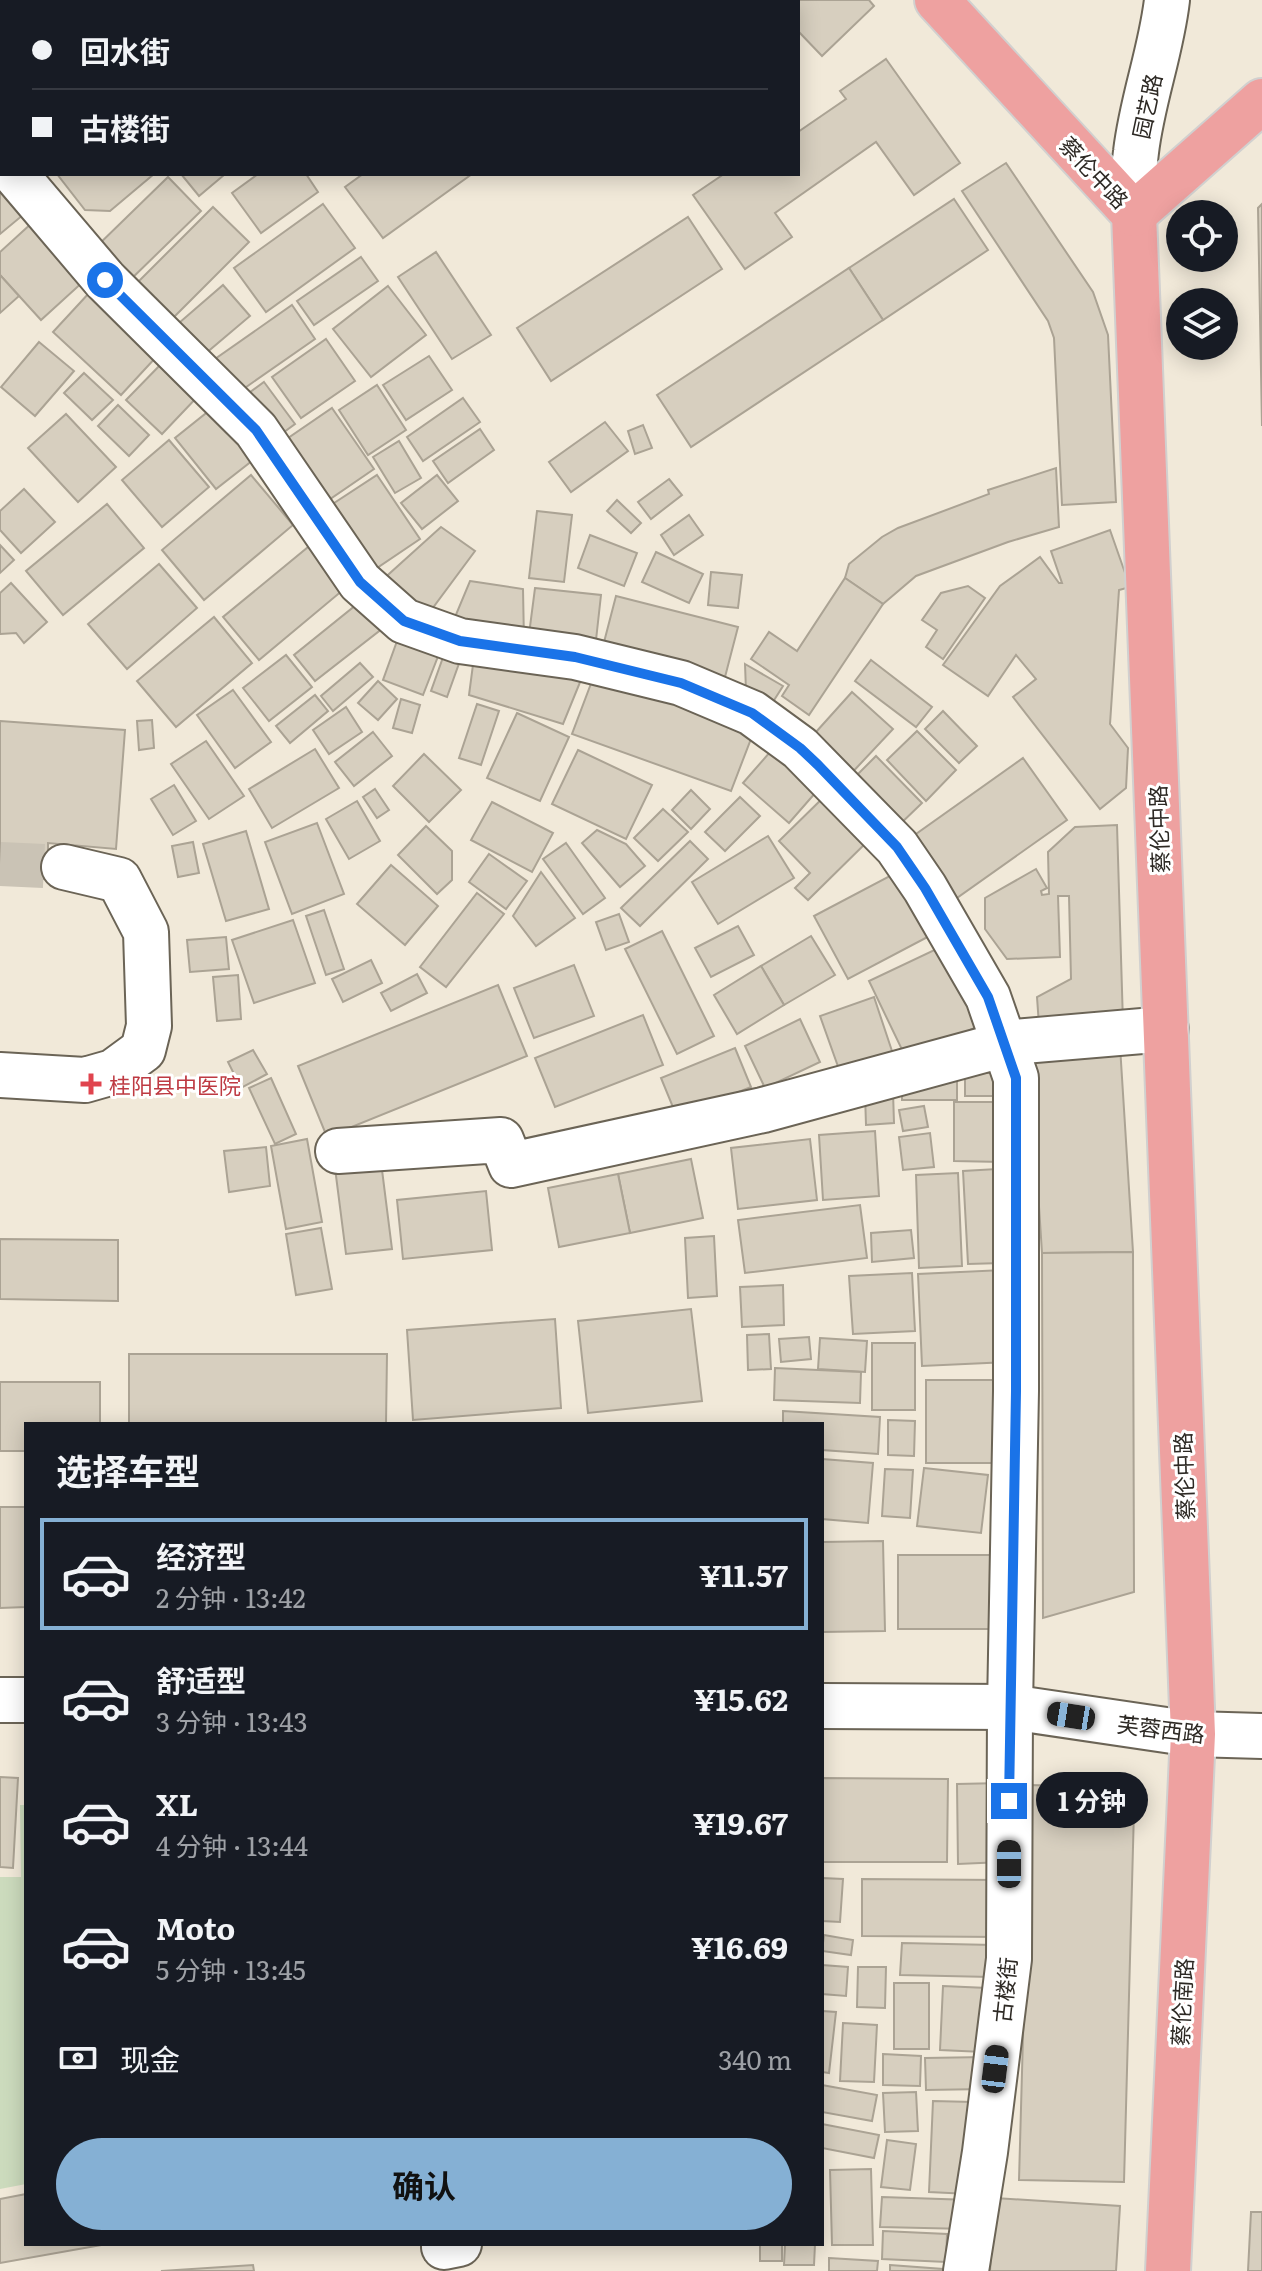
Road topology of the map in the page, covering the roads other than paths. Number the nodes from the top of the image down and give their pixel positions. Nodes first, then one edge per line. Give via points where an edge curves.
1 (937, 0) edge
2 (1167, 0) edge
3 (1262, 101) edge
4 (17, 176) edge
5 (1134, 214) junction
6 (64, 867) tunnel mouth
7 (1166, 1029) junction
8 (0, 1075) edge
9 (338, 1151) dead end
10 (0, 1700) edge
11 (24, 1700) edge
12 (824, 1706) edge
13 (1010, 1707) junction
14 (1193, 1734) junction
15 (1262, 1736) edge
16 (966, 2271) edge
17 (1168, 2271) edge

1 - 5 main road, 蔡伦中路
2 - 5 street, 园艺路 via 1136,153
3 - 5 main road
4 - 13 street, 古楼街 via 105,280 256,430 360,582 404,621 460,641 575,657 681,683 752,713 800,748 843,790 897,847 925,888 988,997 1016,1078
5 - 7 main road, 蔡伦中路
6 - 8 street via 119,880 146,932 149,1026 143,1050 113,1072 85,1080
7 - 9 street via 1013,1042 763,1110 511,1165 501,1140
7 - 14 main road, 蔡伦中路
10 - 11 street
12 - 13 street, 芙蓉西路
13 - 14 street, 芙蓉西路
13 - 16 street, 古楼街 via 1009,1959
14 - 15 street, 芙蓉西路
14 - 17 main road, 蔡伦南路

